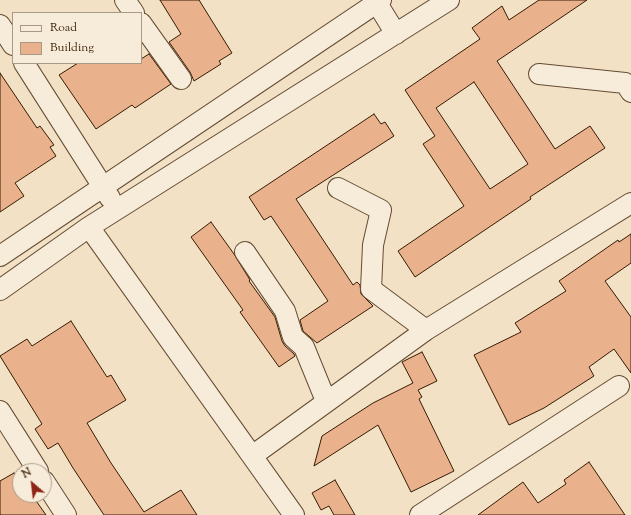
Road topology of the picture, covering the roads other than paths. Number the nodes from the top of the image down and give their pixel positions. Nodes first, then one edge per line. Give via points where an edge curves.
1 (125, 0) edge
2 (449, 0) edge
3 (378, 1) edge
4 (425, 6) edge
5 (133, 12) edge
6 (142, 24) edge
7 (0, 25) edge
8 (396, 34) junction
9 (12, 43) edge
10 (25, 64) edge
11 (539, 74) dead end
12 (181, 79) dead end
13 (631, 92) edge
14 (103, 188) junction
15 (338, 188) dead end
16 (631, 203) edge
17 (117, 210) junction
18 (89, 227) junction
19 (245, 252) dead end
20 (0, 256) edge
21 (0, 290) edge
22 (426, 330) junction
23 (619, 386) dead end
24 (326, 401) junction
25 (0, 411) edge
26 (252, 456) junction
27 (33, 463) edge
28 (52, 493) edge
29 (66, 515) edge
30 (294, 515) edge
31 (420, 515) edge

1 - 5 street
2 - 4 street
3 - 8 street
3 - 14 street
4 - 8 street
6 - 12 street
7 - 9 street
8 - 17 street
10 - 14 street
11 - 13 street via 625,83
14 - 17 street
14 - 20 street
15 - 22 street via 381,210 373,245 371,289
16 - 22 street
17 - 18 street
18 - 21 street
18 - 26 street
19 - 24 street via 284,311 293,336 304,347
22 - 24 street
23 - 31 street
24 - 26 street
25 - 27 street
26 - 30 street
28 - 29 street

